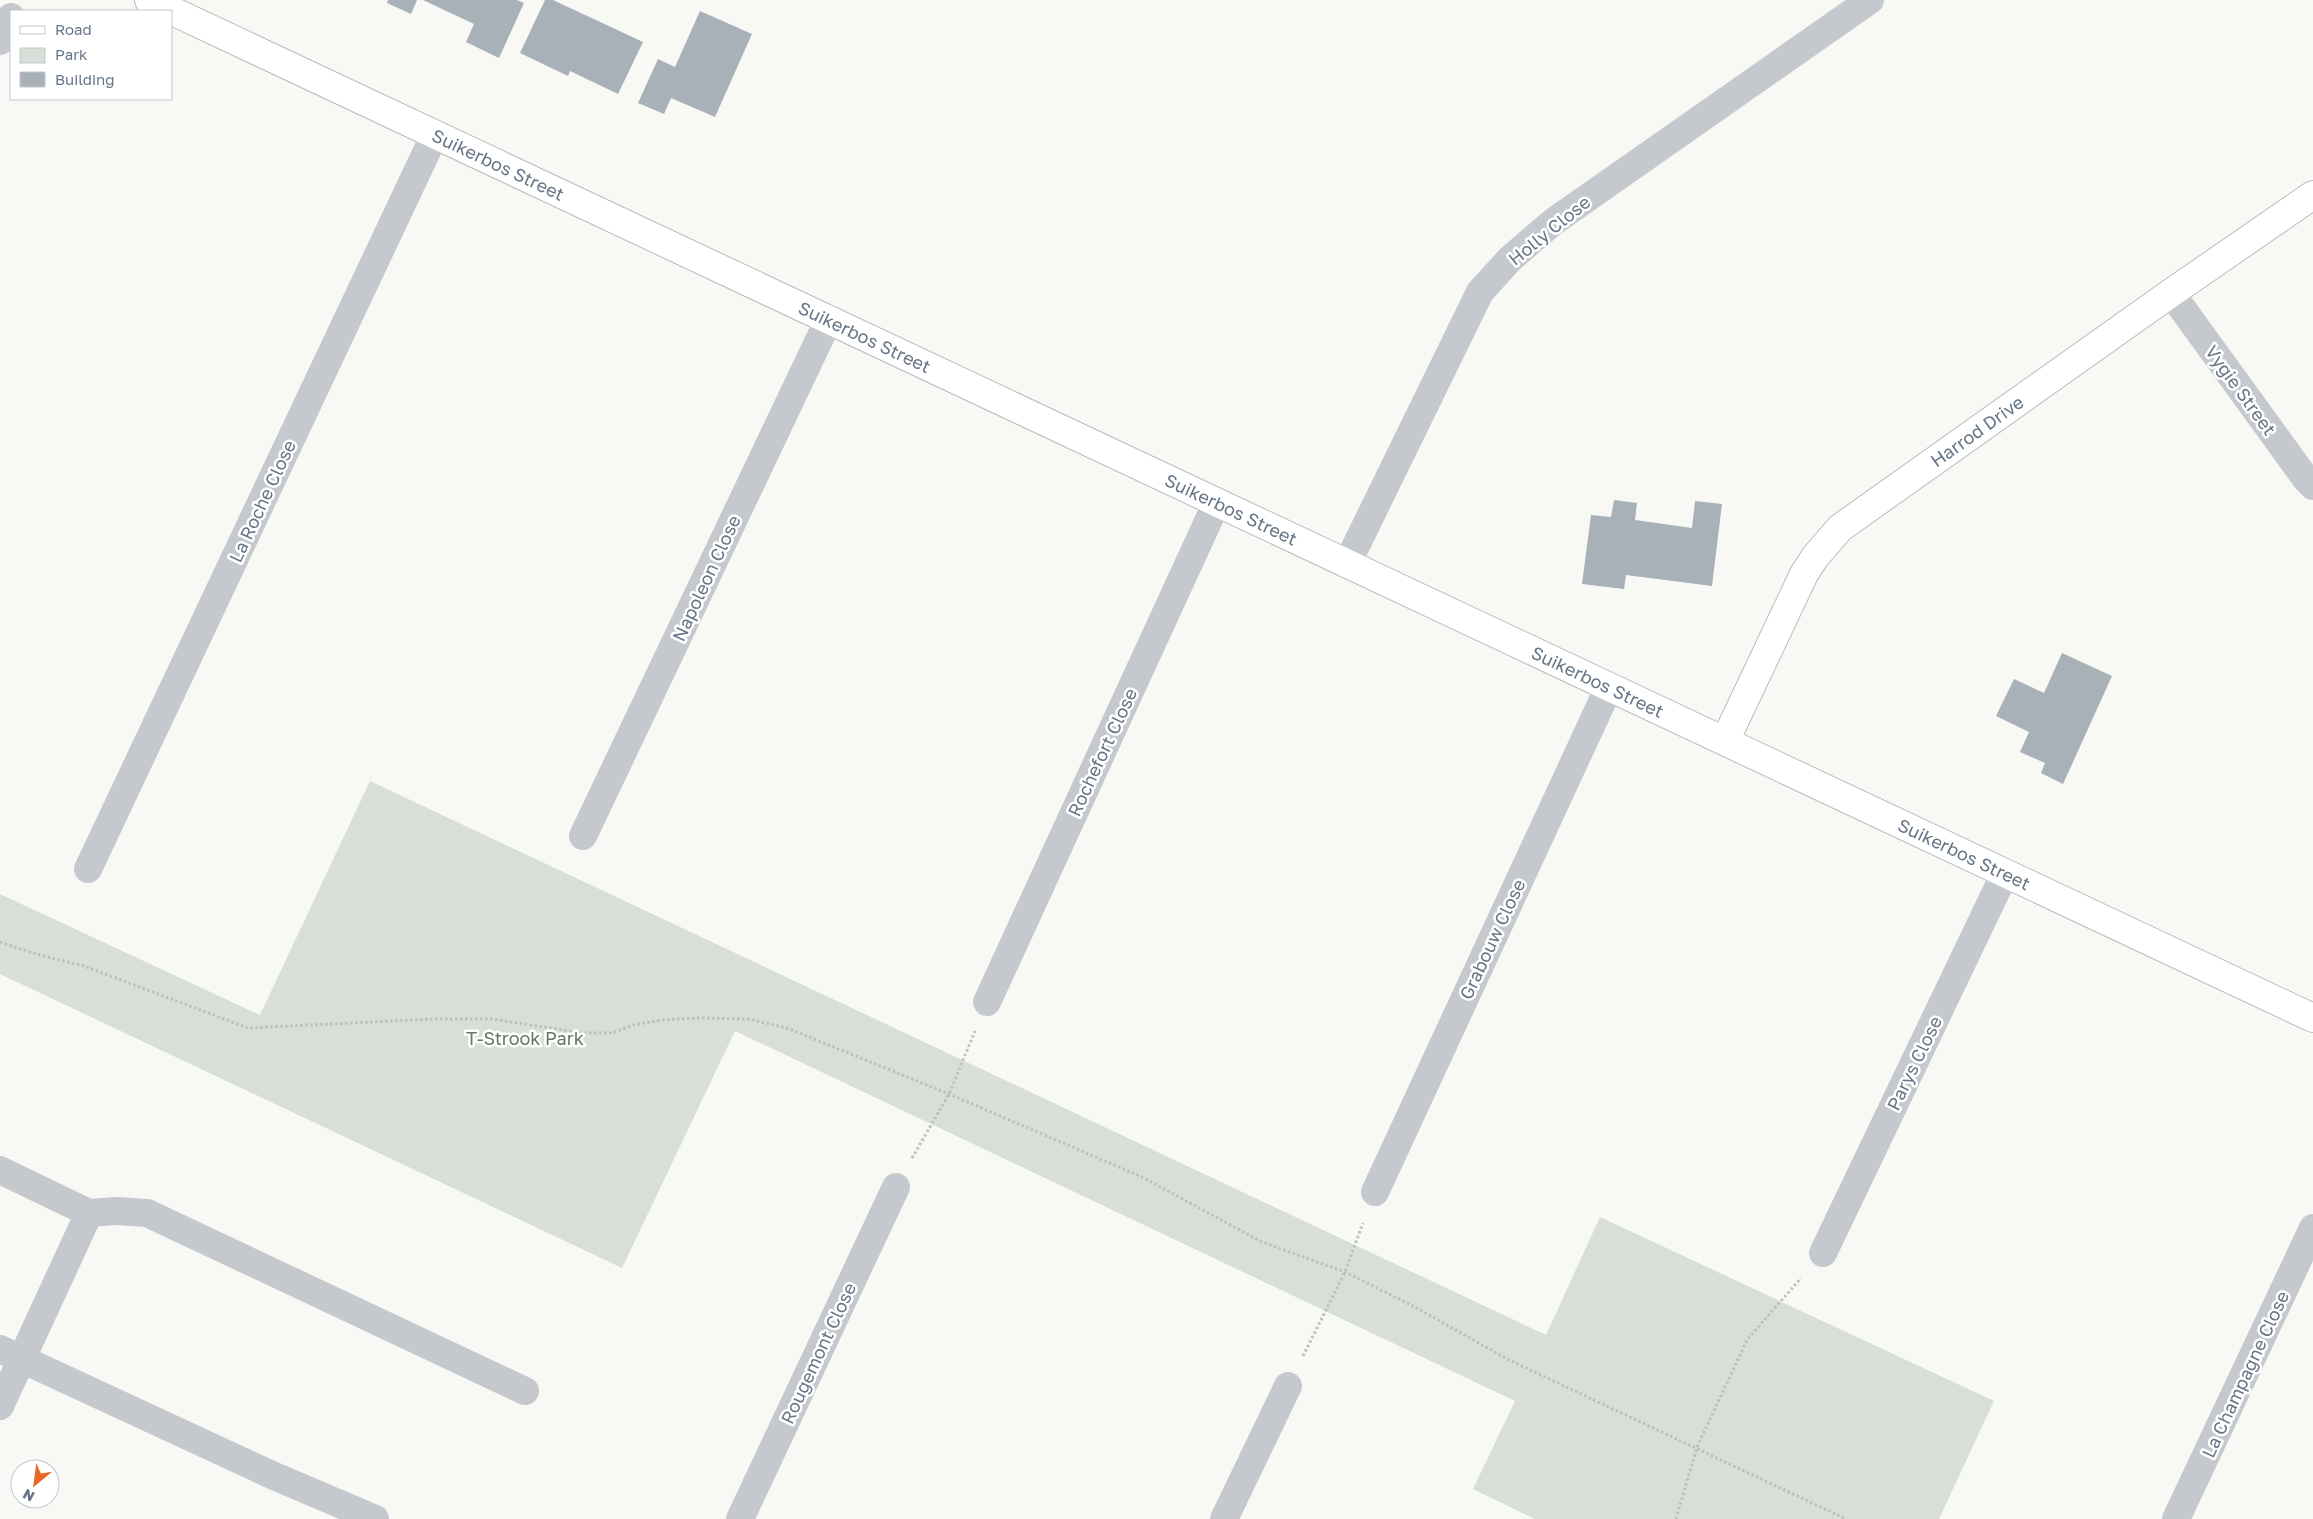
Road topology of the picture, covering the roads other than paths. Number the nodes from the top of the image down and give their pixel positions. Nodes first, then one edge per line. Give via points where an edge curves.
1 (150, 0) edge
2 (1870, 0) edge
3 (182, 7) edge
4 (10, 19) edge
5 (0, 41) edge
6 (435, 134) junction
7 (2313, 196) edge
8 (2171, 293) junction
9 (829, 319) junction
10 (2313, 486) edge
11 (1218, 502) junction
12 (1348, 564) junction
13 (1609, 687) junction
14 (1725, 741) junction
15 (583, 836) dead end
16 (88, 869) dead end
17 (2005, 873) junction
18 (987, 1002) road end
19 (2313, 1018) edge
20 (0, 1170) edge
21 (896, 1186) road end
22 (1375, 1192) road end
23 (89, 1213) junction
24 (2313, 1228) edge
25 (1823, 1253) road end
26 (11, 1354) edge
27 (1288, 1386) road end
28 (525, 1392) dead end
29 (0, 1406) edge
30 (375, 1519) edge
31 (740, 1519) edge
32 (1224, 1519) edge
33 (2176, 1519) edge

1 - 3 street, Suikerbos Street
2 - 12 street, Holly Close via 1553,222 1510,259 1480,292
3 - 6 street, Suikerbos Street
4 - 5 street
6 - 9 street, Suikerbos Street
6 - 16 street, La Roche Close
7 - 8 street, Harrod Drive
8 - 10 street, Vygie Street
8 - 14 street, Harrod Drive via 1840,528 1804,574
9 - 11 street, Suikerbos Street
9 - 15 street, Napoleon Close
11 - 12 street, Suikerbos Street
11 - 18 street, Rochefort Close
12 - 13 street, Suikerbos Street
13 - 14 street, Suikerbos Street
13 - 22 street, Grabouw Close
14 - 17 street, Suikerbos Street
17 - 19 street, Suikerbos Street
17 - 25 street, Parys Close
20 - 23 street
21 - 31 street, Rougemont Close
23 - 26 street
23 - 28 street via 116,1210 147,1213
24 - 33 street, La Champagne Close
26 - 29 street
26 - 30 street via 274,1476
27 - 32 street

